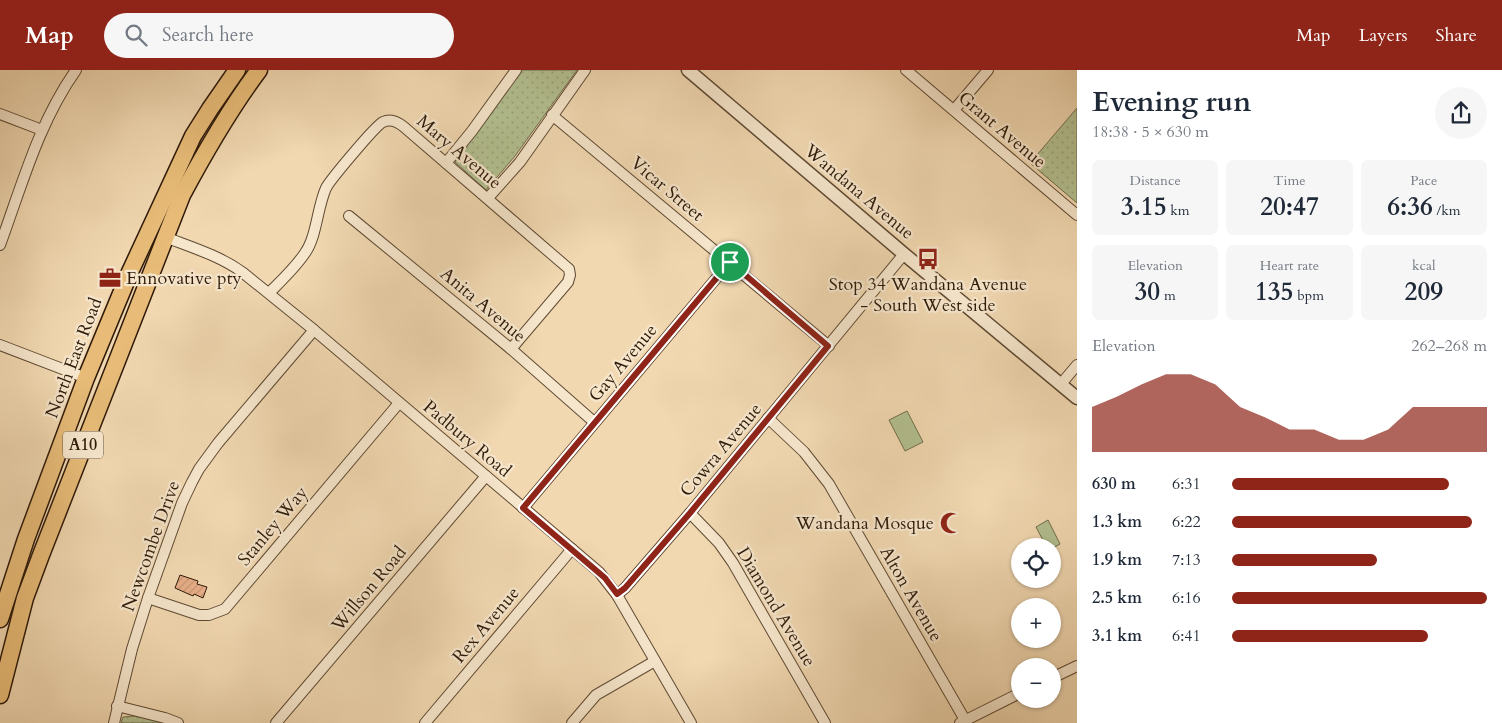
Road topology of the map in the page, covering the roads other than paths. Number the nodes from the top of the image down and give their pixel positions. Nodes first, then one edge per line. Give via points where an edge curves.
1 (76, 70) edge
2 (237, 70) edge
3 (259, 70) edge
4 (516, 70) edge
5 (585, 70) edge
6 (688, 70) edge
7 (906, 70) edge
8 (988, 70) edge
9 (954, 110) junction
10 (0, 114) edge
11 (552, 115) junction
12 (42, 130) junction
13 (446, 163) junction
14 (488, 198) junction
15 (157, 213) junction
16 (1077, 215) edge
17 (349, 216) dead end
18 (165, 237) junction
19 (0, 245) edge
20 (904, 254) junction
21 (730, 262) junction
22 (130, 272) junction
23 (269, 293) junction
24 (314, 330) junction
25 (0, 345) edge
26 (828, 346) junction
27 (511, 350) junction
28 (1077, 365) edge
29 (86, 378) junction
30 (1061, 384) junction
31 (1077, 398) edge
32 (399, 403) junction
33 (768, 418) junction
34 (594, 422) junction
35 (486, 476) junction
36 (523, 508) junction
37 (690, 513) junction
38 (572, 548) junction
39 (617, 594) junction
40 (148, 598) junction
41 (0, 619) edge
42 (9, 656) junction
43 (655, 661) junction
44 (1077, 666) edge
45 (0, 671) edge
46 (1061, 674) edge
47 (0, 695) edge
48 (1011, 698) edge
49 (117, 706) junction
50 (962, 722) edge
51 (114, 723) edge
52 (178, 723) edge
53 (276, 723) edge
54 (425, 723) edge
55 (572, 723) edge
56 (690, 723) edge
57 (825, 723) edge

1 - 12 street
2 - 15 highway, North East Road / A10 via 193,136
3 - 18 highway, A10 via 203,154
4 - 13 street
5 - 11 street
6 - 20 street, Wandana Avenue
7 - 9 street, Grant Avenue
8 - 9 street
9 - 16 street, Grant Avenue
10 - 12 street
11 - 14 street via 520,162
11 - 21 street, Vicar Street
12 - 19 street
13 - 14 street, Mary Avenue
13 - 23 street, Mary Avenue via 397,122 383,122 326,188 305,253
14 - 27 street, Mary Avenue via 570,269 568,282
15 - 18 highway
15 - 22 highway, North East Road / A10
17 - 27 street, Anita Avenue
18 - 22 highway via 153,244
18 - 23 street, Padbury Road via 232,265
18 - 42 highway, A10 via 41,555
20 - 26 street, Cowra Avenue
20 - 30 street, Wandana Avenue
21 - 26 street, Vicar Street
21 - 34 street, Gay Avenue
22 - 29 highway, North East Road / A10
23 - 24 street, Padbury Road
24 - 32 street, Padbury Road
24 - 40 street, Newcombe Drive via 199,469 182,503
25 - 29 street
26 - 33 street, Cowra Avenue
27 - 34 street, Anita Avenue
28 - 30 street
29 - 41 highway, North East Road / A10
30 - 31 street, Wandana Avenue
32 - 35 street, Padbury Road
32 - 40 street, Stanley Way via 224,609 209,616 199,615
33 - 37 street, Cowra Avenue
33 - 50 street, Alton Avenue via 804,452 829,484
34 - 36 street, Gay Avenue
35 - 36 street, Padbury Road
35 - 53 street, Willson Road
36 - 38 street, Padbury Road
37 - 39 street, Cowra Avenue
37 - 57 street, Diamond Avenue via 733,563
38 - 39 street, Padbury Road via 605,578
38 - 54 street, Rex Avenue
39 - 43 street, Padbury Road
40 - 49 street, Newcombe Drive
42 - 45 highway
42 - 47 highway, A10
43 - 55 street via 596,695
43 - 56 street, Padbury Road
44 - 46 street
48 - 50 street
49 - 51 street, Newcombe Drive
49 - 52 street

